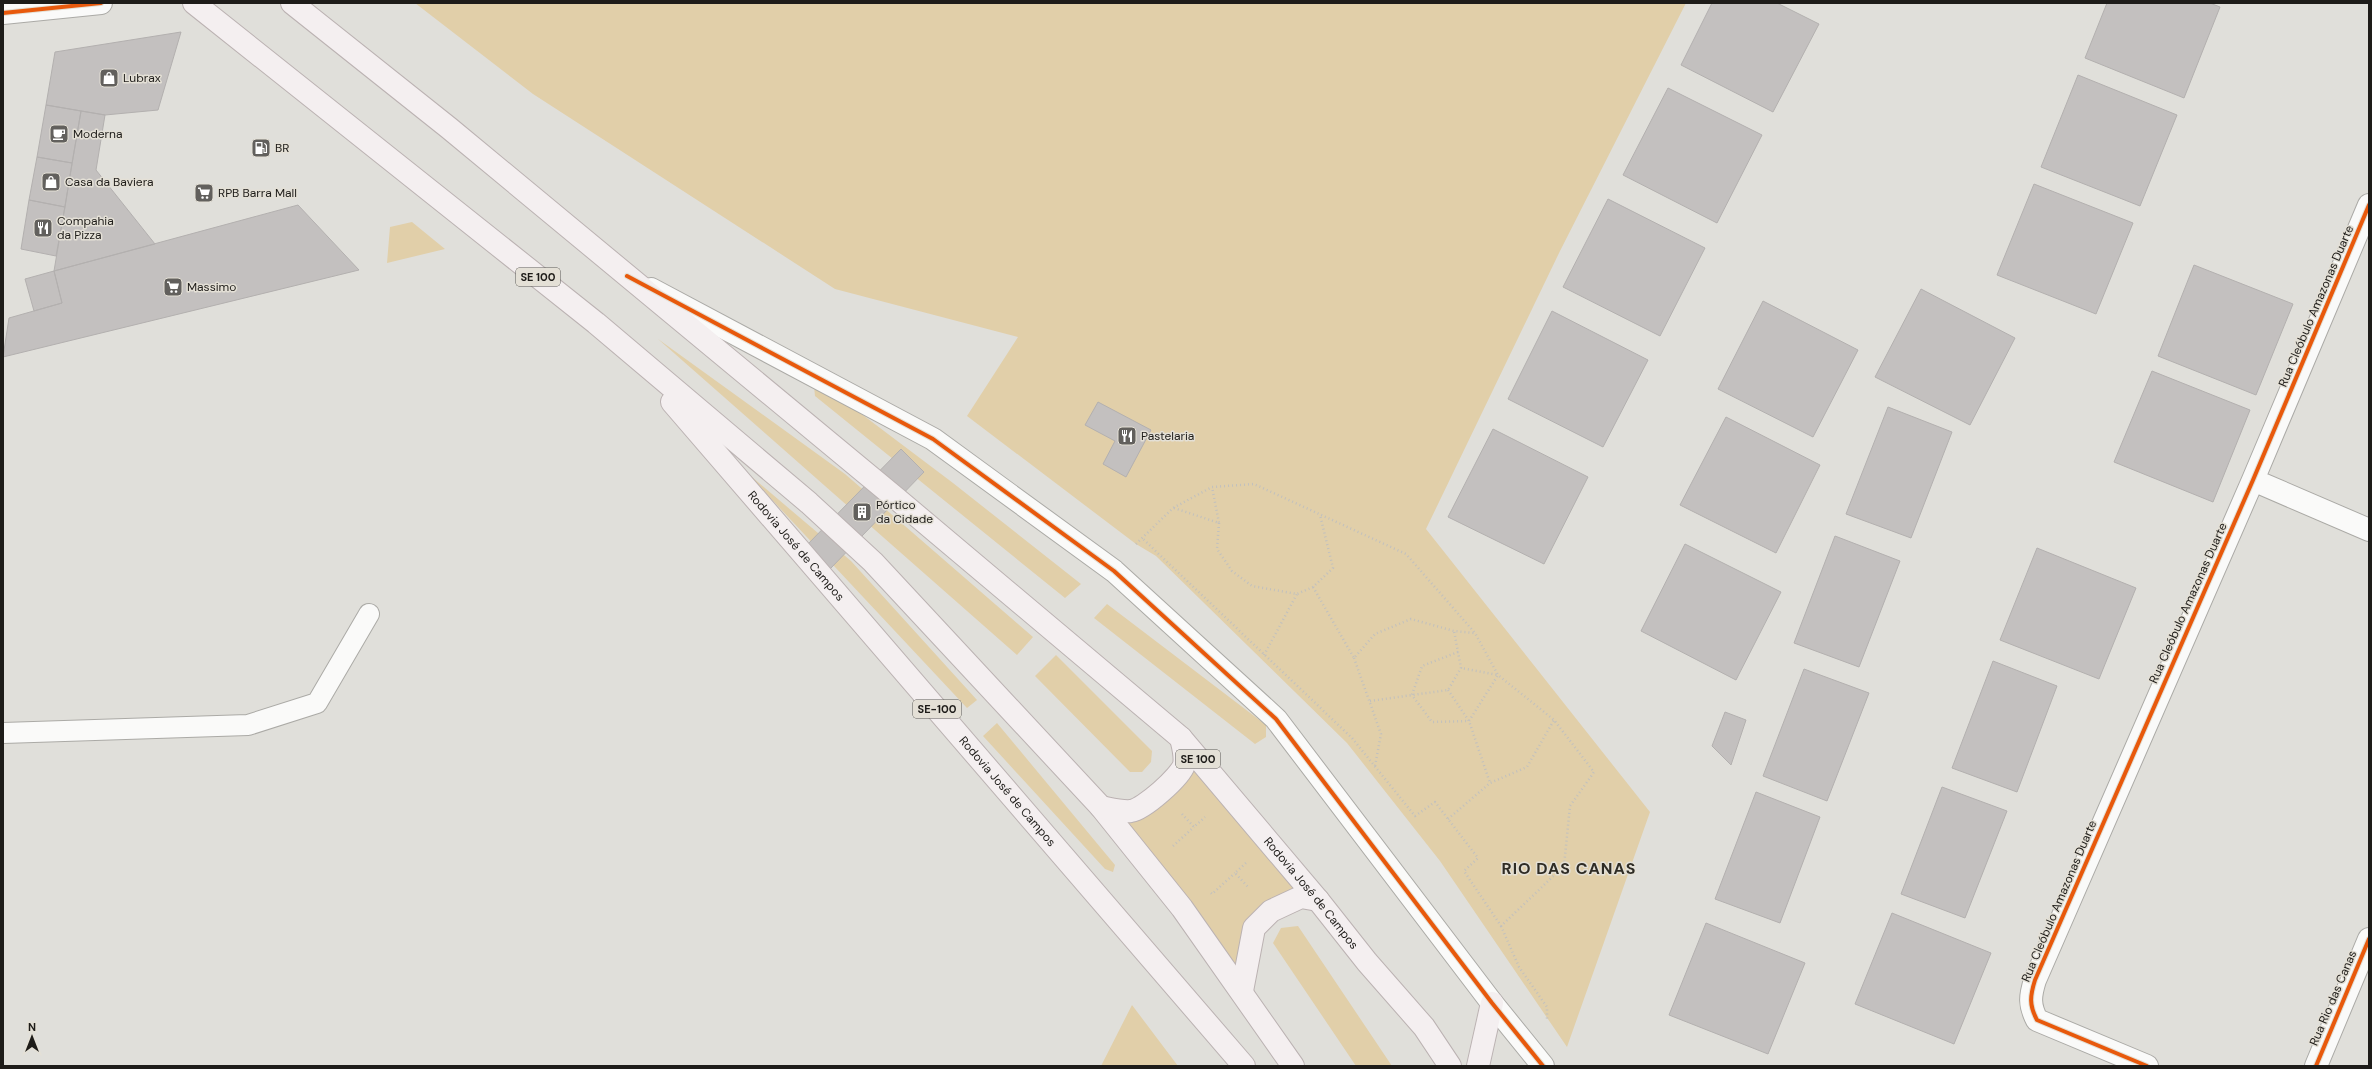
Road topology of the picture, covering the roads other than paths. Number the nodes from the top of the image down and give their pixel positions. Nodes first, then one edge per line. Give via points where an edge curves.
1 (101, 3) edge
2 (194, 3) edge
3 (292, 3) edge
4 (3, 12) edge
5 (2369, 205) edge
6 (627, 276) junction
7 (630, 353) junction
8 (2253, 480) junction
9 (2369, 530) edge
10 (369, 614) dead end
11 (3, 733) edge
12 (1181, 738) junction
13 (1101, 807) junction
14 (1318, 900) junction
15 (2369, 939) edge
16 (1242, 991) junction
17 (1492, 1003) junction
18 (1244, 1066) edge
19 (1293, 1066) edge
20 (1450, 1066) edge
21 (1478, 1066) edge
22 (1543, 1066) edge
23 (2147, 1066) edge
24 (2316, 1066) edge

1 - 4 street
2 - 7 main road, SE 100 via 596,323
3 - 6 main road, SE 100 via 449,128
5 - 8 street, Rua Cleóbulo Amazonas Duarte
6 - 12 main road, Rodovia José de Campos / SE 100
6 - 17 street via 933,439 1114,571 1276,719
7 - 13 main road, SE 100 via 809,503 873,562
7 - 18 main road, Rodovia José de Campos / SE-100
8 - 9 street
8 - 23 street, Rua Cleóbulo Amazonas Duarte via 2035,980 2030,998 2037,1020
10 - 11 lane via 317,703 248,725
12 - 13 main road via 1185,759 1183,767 1161,791 1139,809 1132,811
12 - 14 main road, Rodovia José de Campos / SE 100
13 - 16 main road, SE 100 via 1182,908
14 - 16 main road via 1301,897 1271,911 1254,928
14 - 20 main road, Rodovia José de Campos / SE 100 via 1367,962 1424,1027
15 - 24 street, Rua Rio das Canas
16 - 19 main road, SE 100
17 - 21 main road
17 - 22 street

